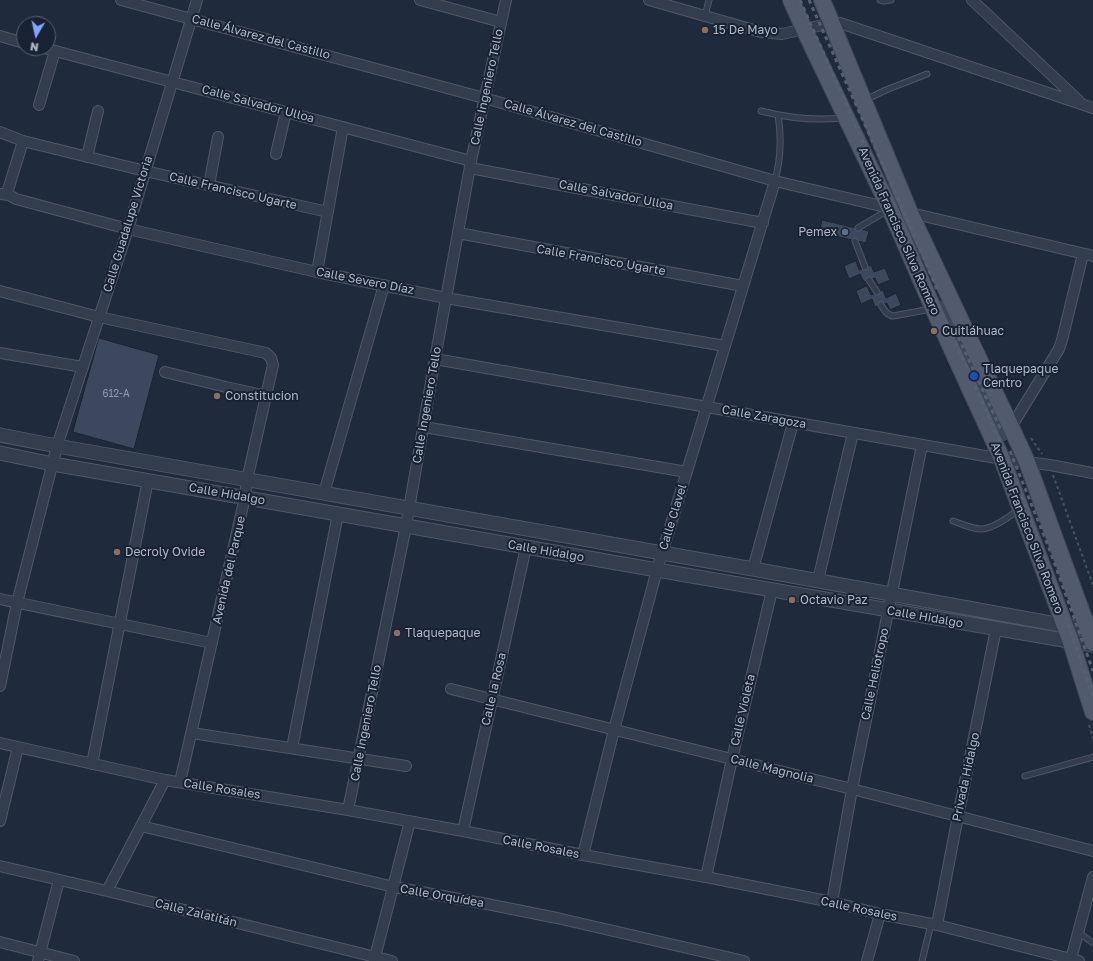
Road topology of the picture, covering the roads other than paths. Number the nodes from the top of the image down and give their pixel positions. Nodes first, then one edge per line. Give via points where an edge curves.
1 (121, 0) edge
2 (197, 0) edge
3 (420, 0) edge
4 (506, 0) edge
5 (649, 0) edge
6 (709, 0) edge
7 (791, 0) edge
8 (822, 0) edge
9 (880, 0) edge
10 (891, 0) edge
11 (972, 0) edge
12 (705, 16) junction
13 (191, 19) junction
14 (501, 22) junction
15 (832, 23) junction
16 (804, 29) junction
17 (0, 36) edge
18 (16, 41) edge
19 (56, 52) edge
20 (52, 56) edge
21 (927, 74) dead end
22 (172, 82) junction
23 (484, 98) junction
24 (864, 101) junction
25 (38, 104) dead end
26 (1081, 104) junction
27 (1093, 108) edge
28 (98, 111) dead end
29 (761, 111) dead end
30 (286, 112) junction
31 (778, 115) junction
32 (846, 118) junction
33 (343, 127) junction
34 (0, 132) edge
35 (218, 137) dead end
36 (23, 141) junction
37 (276, 154) dead end
38 (86, 157) junction
39 (471, 164) junction
40 (145, 171) junction
41 (775, 181) junction
42 (208, 185) junction
43 (5, 194) edge
44 (890, 209) junction
45 (328, 212) junction
46 (910, 213) junction
47 (763, 223) junction
48 (858, 228) dead end
49 (128, 229) junction
50 (458, 233) junction
51 (855, 241) dead end
52 (1088, 255) edge
53 (865, 267) dead end
54 (317, 272) junction
55 (869, 280) dead end
56 (384, 285) junction
57 (743, 286) junction
58 (0, 291) edge
59 (876, 292) dead end
60 (446, 298) junction
61 (881, 305) dead end
62 (934, 310) junction
63 (99, 317) junction
64 (725, 346) junction
65 (0, 353) edge
66 (435, 359) junction
67 (83, 367) junction
68 (165, 372) dead end
69 (266, 396) junction
70 (707, 407) junction
71 (793, 423) junction
72 (424, 427) junction
73 (1012, 427) junction
74 (854, 433) junction
75 (0, 435) edge
76 (922, 445) junction
77 (58, 446) junction
78 (0, 453) edge
79 (1002, 459) junction
80 (1027, 462) junction
81 (53, 464) junction
82 (687, 472) junction
83 (1093, 473) edge
84 (148, 480) junction
85 (248, 480) junction
86 (324, 493) junction
87 (245, 498) junction
88 (409, 508) junction
89 (1020, 508) junction
90 (338, 514) junction
91 (953, 521) dead end
92 (406, 526) junction
93 (526, 547) junction
94 (663, 553) junction
95 (753, 569) junction
96 (657, 570) junction
97 (818, 580) junction
98 (772, 590) junction
99 (892, 594) junction
100 (0, 599) edge
101 (17, 602) junction
102 (888, 610) junction
103 (120, 624) junction
104 (1065, 625) junction
105 (996, 629) junction
106 (1092, 639) edge
107 (1071, 642) junction
108 (212, 643) junction
109 (0, 686) edge
110 (451, 689) dead end
111 (492, 699) junction
112 (1093, 712) edge
113 (614, 730) junction
114 (192, 733) junction
115 (0, 743) edge
116 (18, 747) junction
117 (292, 748) junction
118 (1093, 757) edge
119 (359, 759) junction
120 (732, 759) junction
121 (92, 764) junction
122 (406, 766) dead end
123 (1025, 776) dead end
124 (166, 780) junction
125 (180, 782) junction
126 (852, 789) junction
127 (348, 810) junction
128 (958, 816) junction
129 (0, 821) edge
130 (410, 822) junction
131 (141, 826) junction
132 (463, 831) junction
133 (1093, 851) edge
134 (583, 855) junction
135 (0, 866) edge
136 (706, 877) junction
137 (1093, 877) edge
138 (59, 880) junction
139 (394, 888) junction
140 (107, 891) junction
141 (832, 902) junction
142 (880, 914) junction
143 (934, 924) junction
144 (1078, 932) junction
145 (0, 942) edge
146 (1093, 944) edge
147 (39, 957) edge
148 (374, 959) edge
149 (1069, 959) edge
150 (74, 961) edge
151 (392, 961) edge
152 (744, 961) edge
153 (868, 961) edge
154 (922, 961) edge

1 - 13 street, Calle Álvarez del Castillo
2 - 13 street, Calle Guadalupe Victoria
3 - 14 street
4 - 14 street, Calle Ingeniero Tello
5 - 12 street
6 - 12 lane
7 - 16 main road, Avenida Francisco Silva Romero
8 - 15 main road, Avenida Francisco Silva Romero
9 - 10 lane
11 - 26 street
12 - 16 street via 761,32 782,34
13 - 22 street, Calle Guadalupe Victoria
13 - 23 street, Calle Álvarez del Castillo
14 - 23 street, Calle Ingeniero Tello
15 - 16 street
15 - 24 main road, Avenida Francisco Silva Romero
15 - 26 street
16 - 32 main road, Avenida Francisco Silva Romero
17 - 18 street
19 - 22 street, Calle Salvador Ulloa
20 - 25 street
21 - 24 lane
22 - 30 street, Calle Salvador Ulloa
22 - 40 street, Calle Guadalupe Victoria
23 - 39 street, Calle Ingeniero Tello
23 - 41 street, Calle Álvarez del Castillo
24 - 46 main road, Avenida Francisco Silva Romero
26 - 27 street
28 - 38 street
29 - 31 lane
30 - 33 street, Calle Salvador Ulloa
30 - 37 street
31 - 32 lane via 820,119
31 - 41 lane via 781,149
32 - 44 main road, Avenida Francisco Silva Romero
33 - 39 street, Calle Salvador Ulloa
33 - 45 street
34 - 36 street, Calle Francisco Ugarte
35 - 42 street
36 - 38 street, Calle Francisco Ugarte
36 - 43 street
38 - 40 street, Calle Francisco Ugarte
39 - 47 street, Calle Salvador Ulloa
39 - 50 street, Calle Ingeniero Tello
40 - 42 street, Calle Francisco Ugarte
40 - 49 street, Calle Guadalupe Victoria
41 - 44 street, Calle Álvarez del Castillo
41 - 47 street, Calle Clavel
42 - 45 street, Calle Francisco Ugarte
43 - 49 street, Calle Severo Díaz
44 - 46 street, Calle Álvarez del Castillo
44 - 48 lane
44 - 62 main road, Avenida Francisco Silva Romero
45 - 54 street
46 - 52 street, Calle Álvarez del Castillo
46 - 73 main road, Avenida Francisco Silva Romero
47 - 57 street, Calle Clavel
49 - 54 street, Calle Severo Díaz
49 - 63 street, Calle Guadalupe Victoria
50 - 57 street, Calle Francisco Ugarte
50 - 60 street, Calle Ingeniero Tello
51 - 53 lane
52 - 73 street via 1059,349
54 - 56 street, Calle Severo Díaz
55 - 59 lane
56 - 60 street, Calle Severo Díaz
56 - 86 street
57 - 64 street, Calle Clavel
58 - 63 street
60 - 64 street, Calle Severo Díaz
60 - 66 street, Calle Ingeniero Tello
61 - 62 lane via 886,313 893,316
62 - 79 main road, Avenida Francisco Silva Romero
63 - 67 street, Calle Guadalupe Victoria
63 - 69 street, Avenida del Parque via 266,353 273,365
64 - 70 street, Calle Clavel
65 - 67 street
66 - 70 street, Calle Zaragoza
66 - 72 street, Calle Ingeniero Tello
67 - 77 street, Calle Guadalupe Victoria
68 - 69 street
69 - 85 street, Avenida del Parque
70 - 71 street, Calle Zaragoza
70 - 82 street, Calle Clavel
71 - 74 street, Calle Zaragoza
71 - 95 street
72 - 82 street
72 - 88 street, Calle Ingeniero Tello
73 - 80 main road, Avenida Francisco Silva Romero
74 - 76 street, Calle Zaragoza
74 - 97 street
75 - 77 street, Calle Hidalgo
76 - 79 street, Calle Zaragoza
76 - 99 street, Calle Heliotropo
77 - 81 street, Calle Guadalupe Victoria
77 - 85 street, Calle Hidalgo
78 - 81 street, Calle Hidalgo
79 - 80 street, Calle Zaragoza
79 - 89 main road, Avenida Francisco Silva Romero
80 - 83 street, Calle Zaragoza
80 - 106 main road, Avenida Francisco Silva Romero
81 - 84 street, Calle Hidalgo
81 - 101 street, Calle Guadalupe Victoria
82 - 94 street, Calle Clavel
84 - 87 street, Calle Hidalgo
84 - 103 street
85 - 86 street, Calle Hidalgo
85 - 87 street, Avenida del Parque
86 - 88 street, Calle Hidalgo
87 - 90 street, Calle Hidalgo
87 - 108 street, Avenida del Parque
88 - 92 street, Calle Ingeniero Tello
88 - 94 street, Calle Hidalgo
89 - 91 lane via 988,528 973,528
89 - 104 main road, Avenida Francisco Silva Romero
90 - 92 street, Calle Hidalgo
90 - 117 street
92 - 93 street, Calle Hidalgo
92 - 119 street, Calle Ingeniero Tello
93 - 96 street, Calle Hidalgo
93 - 111 street, Calle la Rosa
94 - 95 street, Calle Hidalgo
94 - 96 street, Calle Clavel
95 - 97 street, Calle Hidalgo
96 - 98 street, Calle Hidalgo
96 - 113 street, Calle Clavel
97 - 99 street, Calle Hidalgo
98 - 102 street, Calle Hidalgo
98 - 120 street, Calle Violeta
99 - 102 street, Calle Heliotropo
99 - 104 street, Calle Hidalgo
100 - 101 street
101 - 103 street
101 - 109 street, Calle Guadalupe Victoria
102 - 105 street, Calle Hidalgo
102 - 126 street, Calle Heliotropo
103 - 108 street
103 - 121 street
104 - 106 street, Calle Hidalgo
104 - 107 main road, Avenida Francisco Silva Romero
105 - 107 street, Calle Hidalgo
105 - 128 street, Privada Hidalgo
106 - 107 street, Calle Hidalgo
107 - 112 main road, Avenida Francisco Silva Romero
108 - 114 street, Avenida del Parque
110 - 111 street, Calle Magnolia
111 - 113 street, Calle Magnolia
111 - 132 street, Calle la Rosa
113 - 120 street, Calle Magnolia
113 - 134 street, Calle Clavel
114 - 117 street
114 - 125 street, Avenida del Parque
115 - 116 street, Calle Rosales
116 - 121 street, Calle Rosales
116 - 129 street
117 - 119 street
118 - 123 lane
119 - 122 street
119 - 127 street, Calle Ingeniero Tello
120 - 126 street, Calle Magnolia
120 - 136 street, Calle Violeta
121 - 124 street, Calle Rosales
124 - 125 street, Calle Rosales
124 - 131 street
125 - 127 street, Calle Rosales
126 - 128 street, Calle Magnolia
126 - 141 street, Calle Heliotropo
127 - 130 street, Calle Rosales
128 - 133 street, Calle Magnolia
128 - 143 street, Privada Hidalgo
130 - 132 street, Calle Rosales
130 - 139 street
131 - 139 street, Calle Orquídea
131 - 140 street
132 - 134 street, Calle Rosales
134 - 136 street, Calle Rosales
135 - 138 street, Calle Zalatitán
136 - 141 street, Calle Rosales
137 - 144 street
138 - 140 street, Calle Zalatitán
138 - 147 street
139 - 148 street
139 - 152 street, Calle Orquídea via 557,918
140 - 148 street, Calle Zalatitán
141 - 142 street, Calle Rosales
142 - 143 street, Calle Rosales
142 - 153 street
143 - 149 street, Calle Rosales
143 - 154 lane
144 - 146 lane
144 - 149 street
145 - 147 street
147 - 150 street
148 - 151 street, Calle Zalatitán

